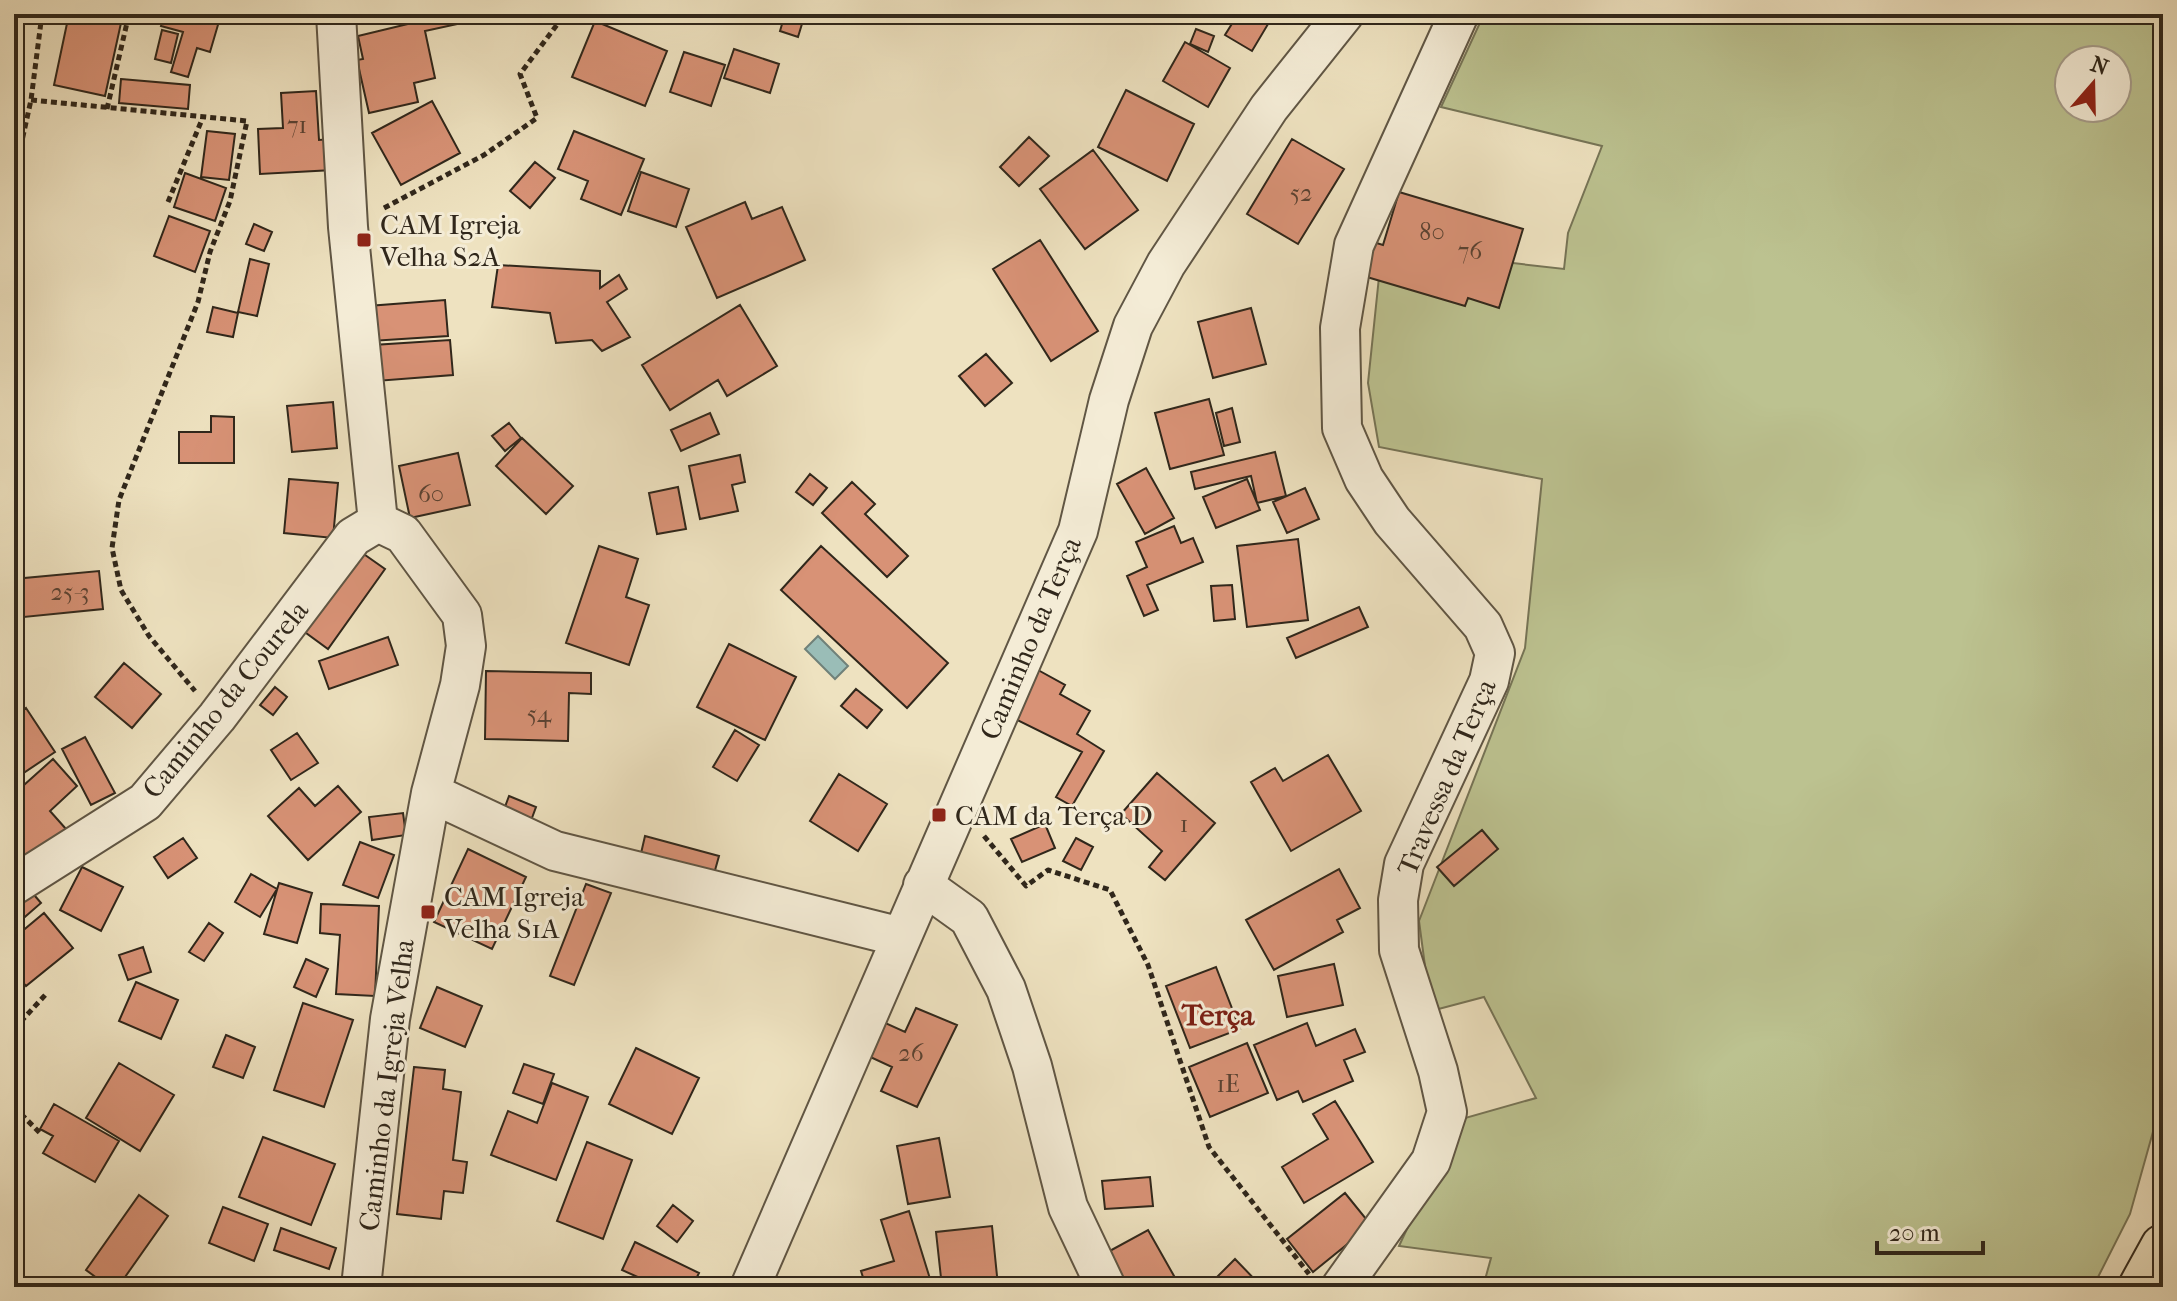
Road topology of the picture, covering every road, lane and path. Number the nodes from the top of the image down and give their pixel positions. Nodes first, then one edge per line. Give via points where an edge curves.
1 (42, 14) edge
2 (129, 14) edge
3 (336, 14) edge
4 (565, 14) edge
5 (1344, 14) edge
6 (1459, 14) edge
7 (31, 100) junction
8 (107, 109) junction
9 (203, 117) junction
10 (14, 177) edge
11 (168, 202) dead end
12 (348, 227) junction
13 (378, 522) junction
14 (217, 717) junction
15 (431, 793) junction
16 (958, 804) junction
17 (14, 885) edge
18 (923, 885) junction
19 (901, 937) junction
20 (47, 993) dead end
21 (14, 1029) edge
22 (14, 1107) edge
23 (41, 1134) dead end
24 (2163, 1247) edge
25 (1326, 1281) edge
26 (361, 1287) edge
27 (750, 1287) edge
28 (1106, 1287) edge
29 (2141, 1287) edge

1 - 7 path
2 - 8 path
3 - 12 street
4 - 12 path via 520,74 537,118 484,155
5 - 16 street, Caminho da Terça via 1269,108 1166,264 1133,326 1109,400 1078,531
6 - 25 street, Travessa da Terça via 1354,245 1340,328 1342,428 1371,490 1483,626 1495,653 1489,681 1404,864 1398,900 1399,950 1447,1112 1431,1161
7 - 8 path
7 - 10 path
8 - 9 path
9 - 11 path
9 - 14 path via 247,121 230,201 198,302 119,500 112,548 121,590 149,636
12 - 13 street
13 - 14 street, Caminho da Courela via 353,537
13 - 15 street, Caminho da Igreja Velha via 403,534 462,615 466,646 460,685
14 - 17 street, Caminho da Courela via 145,802
15 - 19 street via 555,851
15 - 26 street, Caminho da Igreja Velha via 390,1019
16 - 18 street, Caminho da Terça
16 - 25 path via 1026,886 1048,870 1110,890 1148,965 1209,1147
18 - 19 street, Caminho da Terça
18 - 28 street via 969,918 1006,989 1068,1207
19 - 27 street, Caminho da Terça
20 - 21 path
22 - 23 path
24 - 29 main road

